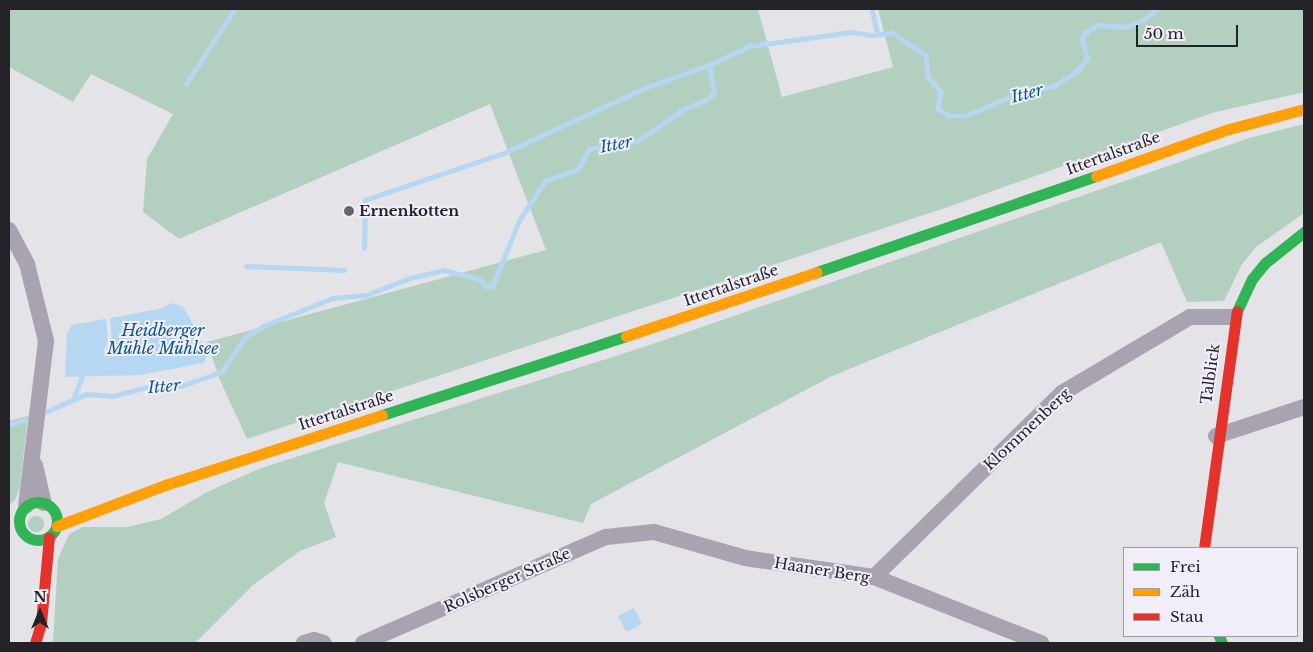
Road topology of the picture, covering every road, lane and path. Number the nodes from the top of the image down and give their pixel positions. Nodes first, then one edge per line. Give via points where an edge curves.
1 (1304, 109) edge
2 (9, 230) edge
3 (1304, 232) edge
4 (1234, 317) junction
5 (1304, 407) edge
6 (1216, 436) junction
7 (33, 455) junction
8 (165, 485) junction
9 (49, 506) junction
10 (18, 513) edge
11 (57, 526) junction
12 (654, 532) joint
13 (9, 534) edge
14 (49, 537) junction
15 (28, 541) junction
16 (1204, 547) edge
17 (34, 568) dead end
18 (874, 577) junction
19 (41, 623) junction
20 (35, 643) edge
21 (304, 643) edge
22 (324, 643) edge
23 (363, 643) edge
24 (1041, 643) edge

1 - 8 main road, Ittertalstraße via 1229,129 795,280
2 - 7 street via 28,264 46,341
3 - 4 main road, Talblick via 1265,263 1252,279
4 - 6 main road, Talblick
4 - 18 street, Klommenberg via 1190,317 1062,393
5 - 6 street
6 - 16 main road, Talblick
7 - 9 street
7 - 10 street
8 - 9 main road, Ittertalstraße
8 - 11 main road, Ittertalstraße
9 - 10 main road, Ittertalstraße
9 - 11 main road
10 - 15 main road via 19,526
11 - 14 main road
12 - 18 street, Haaner Berg via 745,558
12 - 23 street, Rolsberger Straße via 606,537
13 - 15 main road
14 - 15 main road
14 - 19 main road
17 - 19 main road
18 - 24 street, Haaner Berg
19 - 20 main road
21 - 22 street via 314,640

